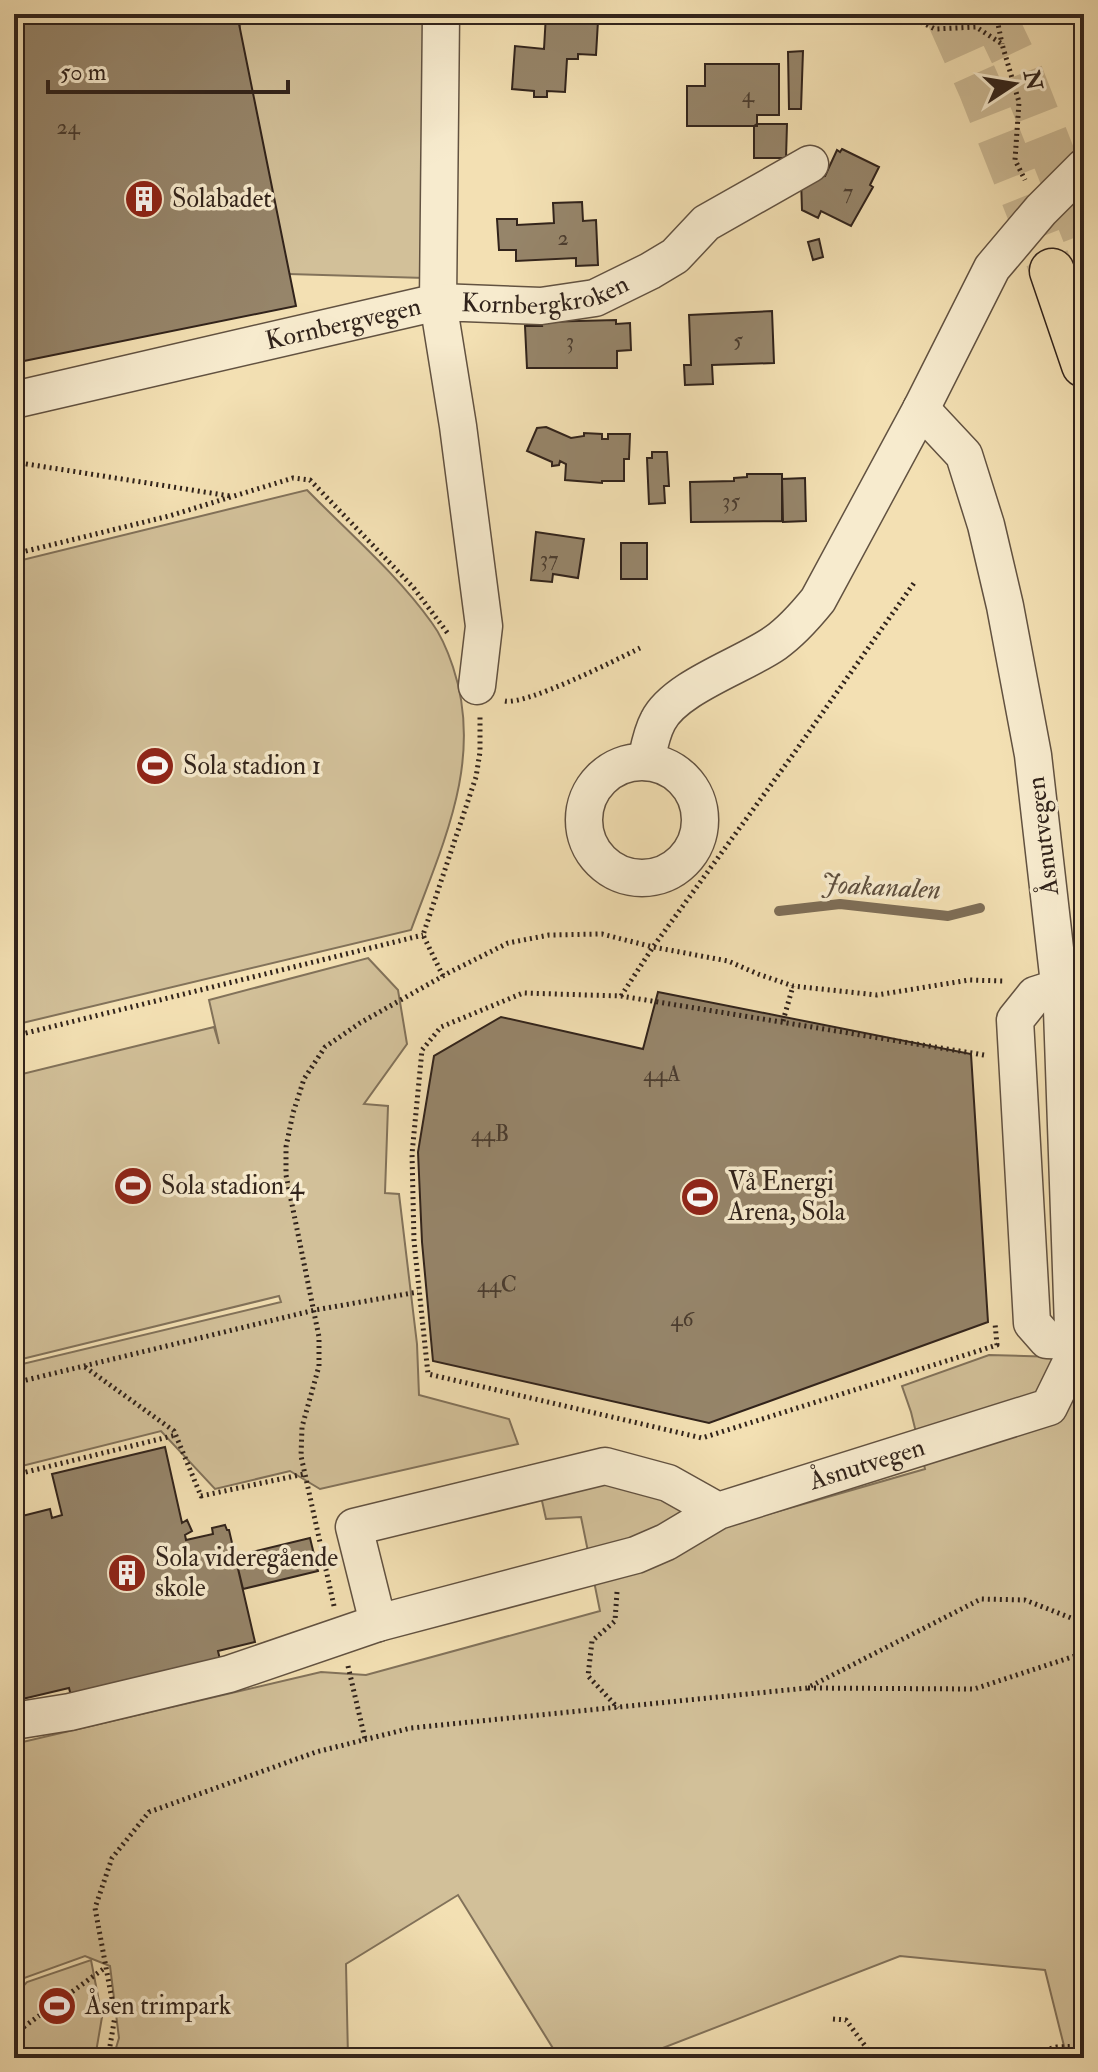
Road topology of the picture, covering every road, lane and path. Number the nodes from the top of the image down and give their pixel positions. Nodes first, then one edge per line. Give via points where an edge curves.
1 (441, 14) edge
2 (905, 14) edge
3 (996, 14) edge
4 (1002, 44) junction
5 (810, 164) dead end
6 (1084, 167) edge
7 (1030, 192) dead end
8 (1052, 271) tunnel mouth
9 (438, 302) junction
10 (1084, 365) edge
11 (14, 400) edge
12 (921, 409) junction
13 (14, 462) edge
14 (235, 497) junction
15 (14, 554) edge
16 (914, 583) dead end
17 (640, 648) dead end
18 (477, 686) junction
19 (646, 762) dead end
20 (423, 935) junction
21 (653, 947) junction
22 (443, 976) junction
23 (793, 986) junction
24 (1047, 991) junction
25 (621, 996) junction
26 (783, 1021) junction
27 (14, 1036) edge
28 (981, 1055) junction
29 (1017, 1061) junction
30 (982, 1070) dead end
31 (414, 1241) junction
32 (422, 1242) dead end
33 (418, 1292) junction
34 (315, 1310) junction
35 (995, 1315) dead end
36 (1074, 1341) junction
37 (84, 1366) junction
38 (14, 1383) edge
39 (176, 1435) junction
40 (304, 1474) junction
41 (14, 1475) edge
42 (718, 1511) junction
43 (580, 1571) junction
44 (378, 1623) junction
45 (1084, 1623) edge
46 (340, 1635) junction
47 (1084, 1653) edge
48 (807, 1688) junction
49 (618, 1709) junction
50 (14, 1721) edge
51 (365, 1739) junction
52 (106, 1967) junction
53 (833, 2019) dead end
54 (14, 2034) edge
55 (1084, 2046) edge
56 (108, 2058) edge
57 (874, 2058) edge
58 (1009, 2058) edge

1 - 9 street, Kornbergvegen
2 - 4 path via 935,29 976,27
3 - 4 path
4 - 7 path via 1019,102 1015,160
5 - 9 street, Kornbergkroken via 706,223 661,265 595,298 541,306
6 - 12 street via 992,268
8 - 10 highway
9 - 11 street, Kornbergvegen
9 - 18 street, Kornbergkroken via 484,626
12 - 19 street via 818,600 774,644 669,706 658,719
12 - 24 street, Åsnutvegen via 964,455 1005,606 1033,755
13 - 14 path
14 - 15 path
14 - 18 path via 293,478 310,480 413,587 461,652
16 - 21 path
17 - 18 path via 510,703 493,699
18 - 20 path via 476,777
20 - 22 path
20 - 27 path
21 - 22 path via 602,934 549,935 508,943
21 - 23 path via 728,961
21 - 25 path
22 - 34 path via 325,1047 304,1079 290,1124 286,1175
23 - 24 path via 877,995 969,980 1008,981
23 - 26 path
24 - 29 street via 1015,1020
24 - 36 street, Åsnutvegen
25 - 26 path
25 - 31 path via 523,993 441,1027 422,1050 412,1154
26 - 28 path
28 - 29 path
28 - 30 path
29 - 36 street via 1032,1323 1047,1340
31 - 32 path
31 - 33 path
33 - 34 path
33 - 35 path via 428,1374 702,1438 997,1345
34 - 37 path
34 - 40 path via 319,1366 302,1427
36 - 42 street, Åsnutvegen via 1074,1356 1049,1407
37 - 38 path
37 - 39 path
39 - 40 path via 201,1496
39 - 41 path
40 - 46 path
42 - 43 street, Åsnutvegen via 666,1542
42 - 44 street via 668,1483 605,1466 354,1527
43 - 44 street, Åsnutvegen
43 - 49 path via 587,1598 617,1589 615,1621 592,1641 588,1676
44 - 46 street, Åsnutvegen
45 - 48 path via 1025,1600 981,1599
46 - 50 street, Åsnutvegen via 229,1674
46 - 51 path
47 - 48 path via 974,1689
48 - 49 path
49 - 51 path via 411,1728
51 - 52 path via 149,1812 112,1858 95,1908
52 - 54 path
52 - 56 path via 115,2016
53 - 57 path via 846,2020
55 - 58 path

